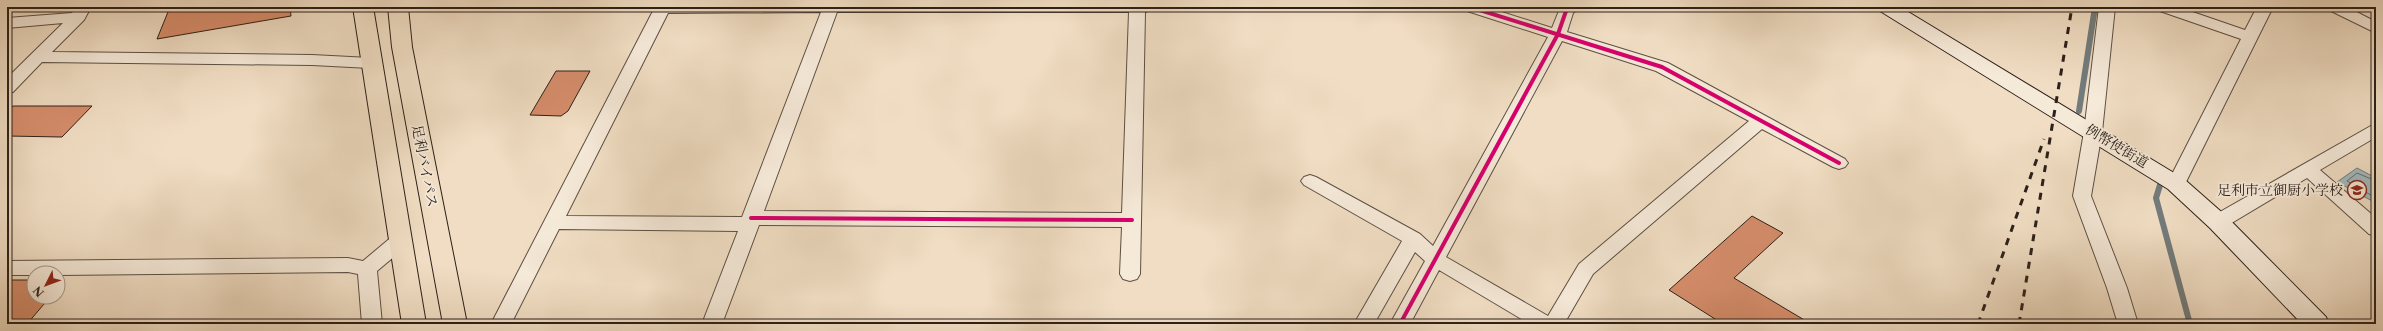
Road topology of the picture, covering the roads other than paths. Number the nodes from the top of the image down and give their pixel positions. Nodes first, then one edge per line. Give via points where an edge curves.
1 (363, 7) edge
2 (398, 7) edge
3 (663, 7) edge
4 (831, 7) edge
5 (1137, 7) edge
6 (1145, 7) edge
7 (1470, 7) edge
8 (1572, 7) edge
9 (1887, 7) edge
10 (2107, 7) edge
11 (2163, 7) edge
12 (2265, 7) edge
13 (2335, 7) edge
14 (80, 12) edge
15 (7, 23) edge
16 (2376, 28) edge
17 (1558, 34) junction
18 (2249, 37) junction
19 (37, 57) junction
20 (370, 63) junction
21 (7, 88) edge
22 (1760, 121) junction
23 (2376, 129) edge
24 (2093, 132) junction
25 (1839, 163) dead end
26 (2309, 170) junction
27 (1310, 181) dead end
28 (2176, 184) junction
29 (1132, 220) junction
30 (750, 221) junction
31 (554, 222) junction
32 (2218, 222) junction
33 (2376, 229) edge
34 (1413, 239) junction
35 (401, 240) junction
36 (1435, 259) junction
37 (7, 268) edge
38 (367, 268) junction
39 (1130, 274) dead end
40 (372, 324) edge
41 (414, 324) edge
42 (455, 324) edge
43 (500, 324) edge
44 (712, 324) edge
45 (1364, 324) edge
46 (1400, 324) edge
47 (1546, 324) edge
48 (1554, 324) edge
49 (2128, 324) edge
50 (2317, 324) edge

1 - 20 highway
2 - 42 highway, 足利バイパス via 402,47
3 - 4 street
3 - 31 street
4 - 5 street
4 - 30 street
5 - 6 street
5 - 29 street
7 - 17 street
8 - 17 street via 1566,11
9 - 24 main road, 例幣使街道
10 - 24 street
11 - 18 street
12 - 18 street
13 - 16 street
14 - 15 street
14 - 19 street
17 - 22 street via 1662,67
17 - 36 street
18 - 28 street
19 - 20 street
19 - 21 street
20 - 35 highway
22 - 25 street
22 - 48 street via 1586,269
23 - 26 street
24 - 28 main road, 例幣使街道
24 - 49 street via 2082,196
26 - 32 street
26 - 33 street
27 - 34 street
28 - 32 main road, 例幣使街道
29 - 30 street
29 - 39 street
30 - 31 street
30 - 44 street
31 - 43 street
32 - 50 main road, 例幣使街道
34 - 36 street
34 - 45 street
35 - 38 street
35 - 41 highway
36 - 46 street
36 - 47 street
37 - 38 street via 348,265
38 - 40 street

